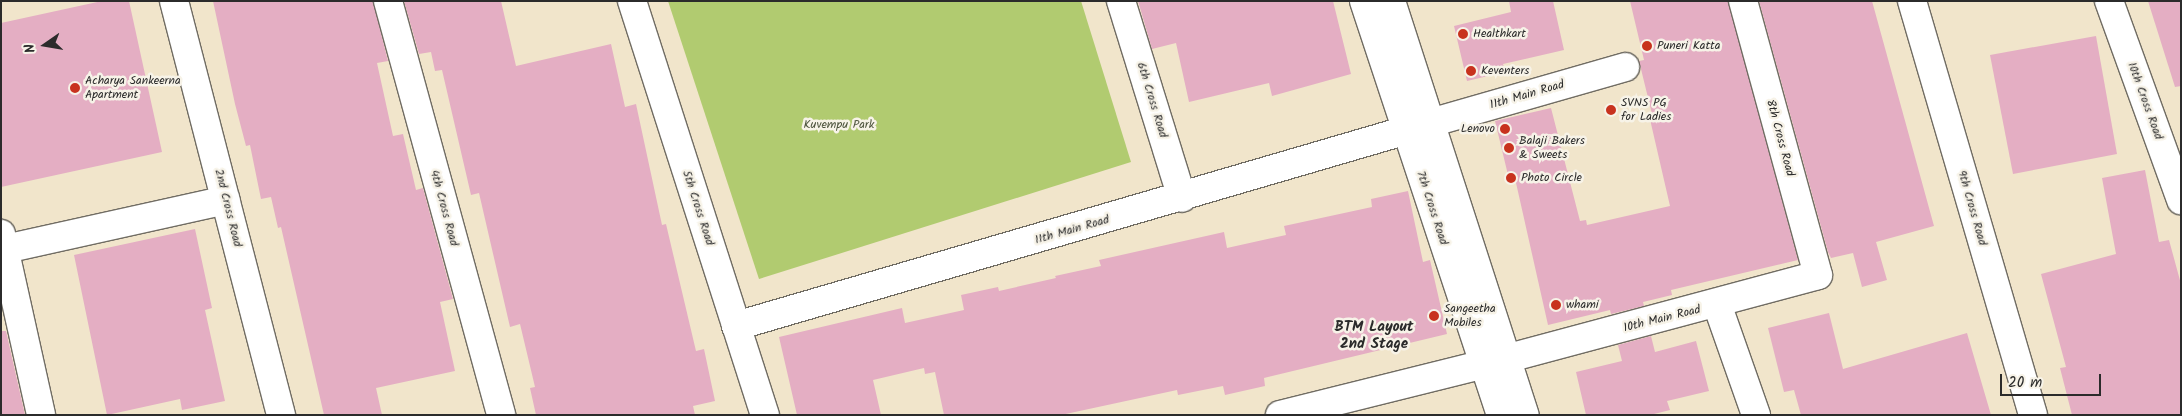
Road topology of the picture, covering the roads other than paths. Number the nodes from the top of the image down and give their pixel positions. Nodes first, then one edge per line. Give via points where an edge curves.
1 (174, 1) edge
2 (388, 1) edge
3 (632, 1) edge
4 (1121, 1) edge
5 (1364, 1) edge
6 (1391, 1) edge
7 (1743, 1) edge
8 (1912, 1) edge
9 (2109, 1) edge
10 (1624, 67) dead end
11 (1418, 127) junction
12 (1182, 198) junction
13 (226, 200) junction
14 (2181, 200) edge
15 (3, 242) edge
16 (1818, 275) joint
17 (1717, 304) junction
18 (736, 326) junction
19 (1495, 362) junction
20 (1294, 413) edge
21 (41, 415) edge
22 (281, 415) edge
23 (501, 415) edge
24 (765, 415) edge
25 (1501, 415) edge
26 (1525, 415) edge
27 (1756, 415) edge
28 (2033, 415) edge

1 - 13 street, 2nd Cross Road
2 - 23 street, 4th Cross Road
3 - 18 street, 5th Cross Road
4 - 12 street, 6th Cross Road
5 - 11 street, 7th Cross Road
6 - 11 street, 7th Cross Road
7 - 16 street, 8th Cross Road
8 - 28 street, 9th Cross Road
9 - 14 street, 10th Cross Road
10 - 11 street, 11th Main Road
11 - 12 street, 11th Main Road
11 - 19 street, 7th Cross Road
12 - 18 street, 11th Main Road
13 - 15 street
13 - 22 street, 2nd Cross Road
15 - 21 street
16 - 17 street, 10th Main Road
17 - 19 street, 10th Main Road
17 - 27 street
18 - 24 street, 5th Cross Road
19 - 20 street, 10th Main Road
19 - 25 street, 7th Cross Road
19 - 26 street, 7th Cross Road

